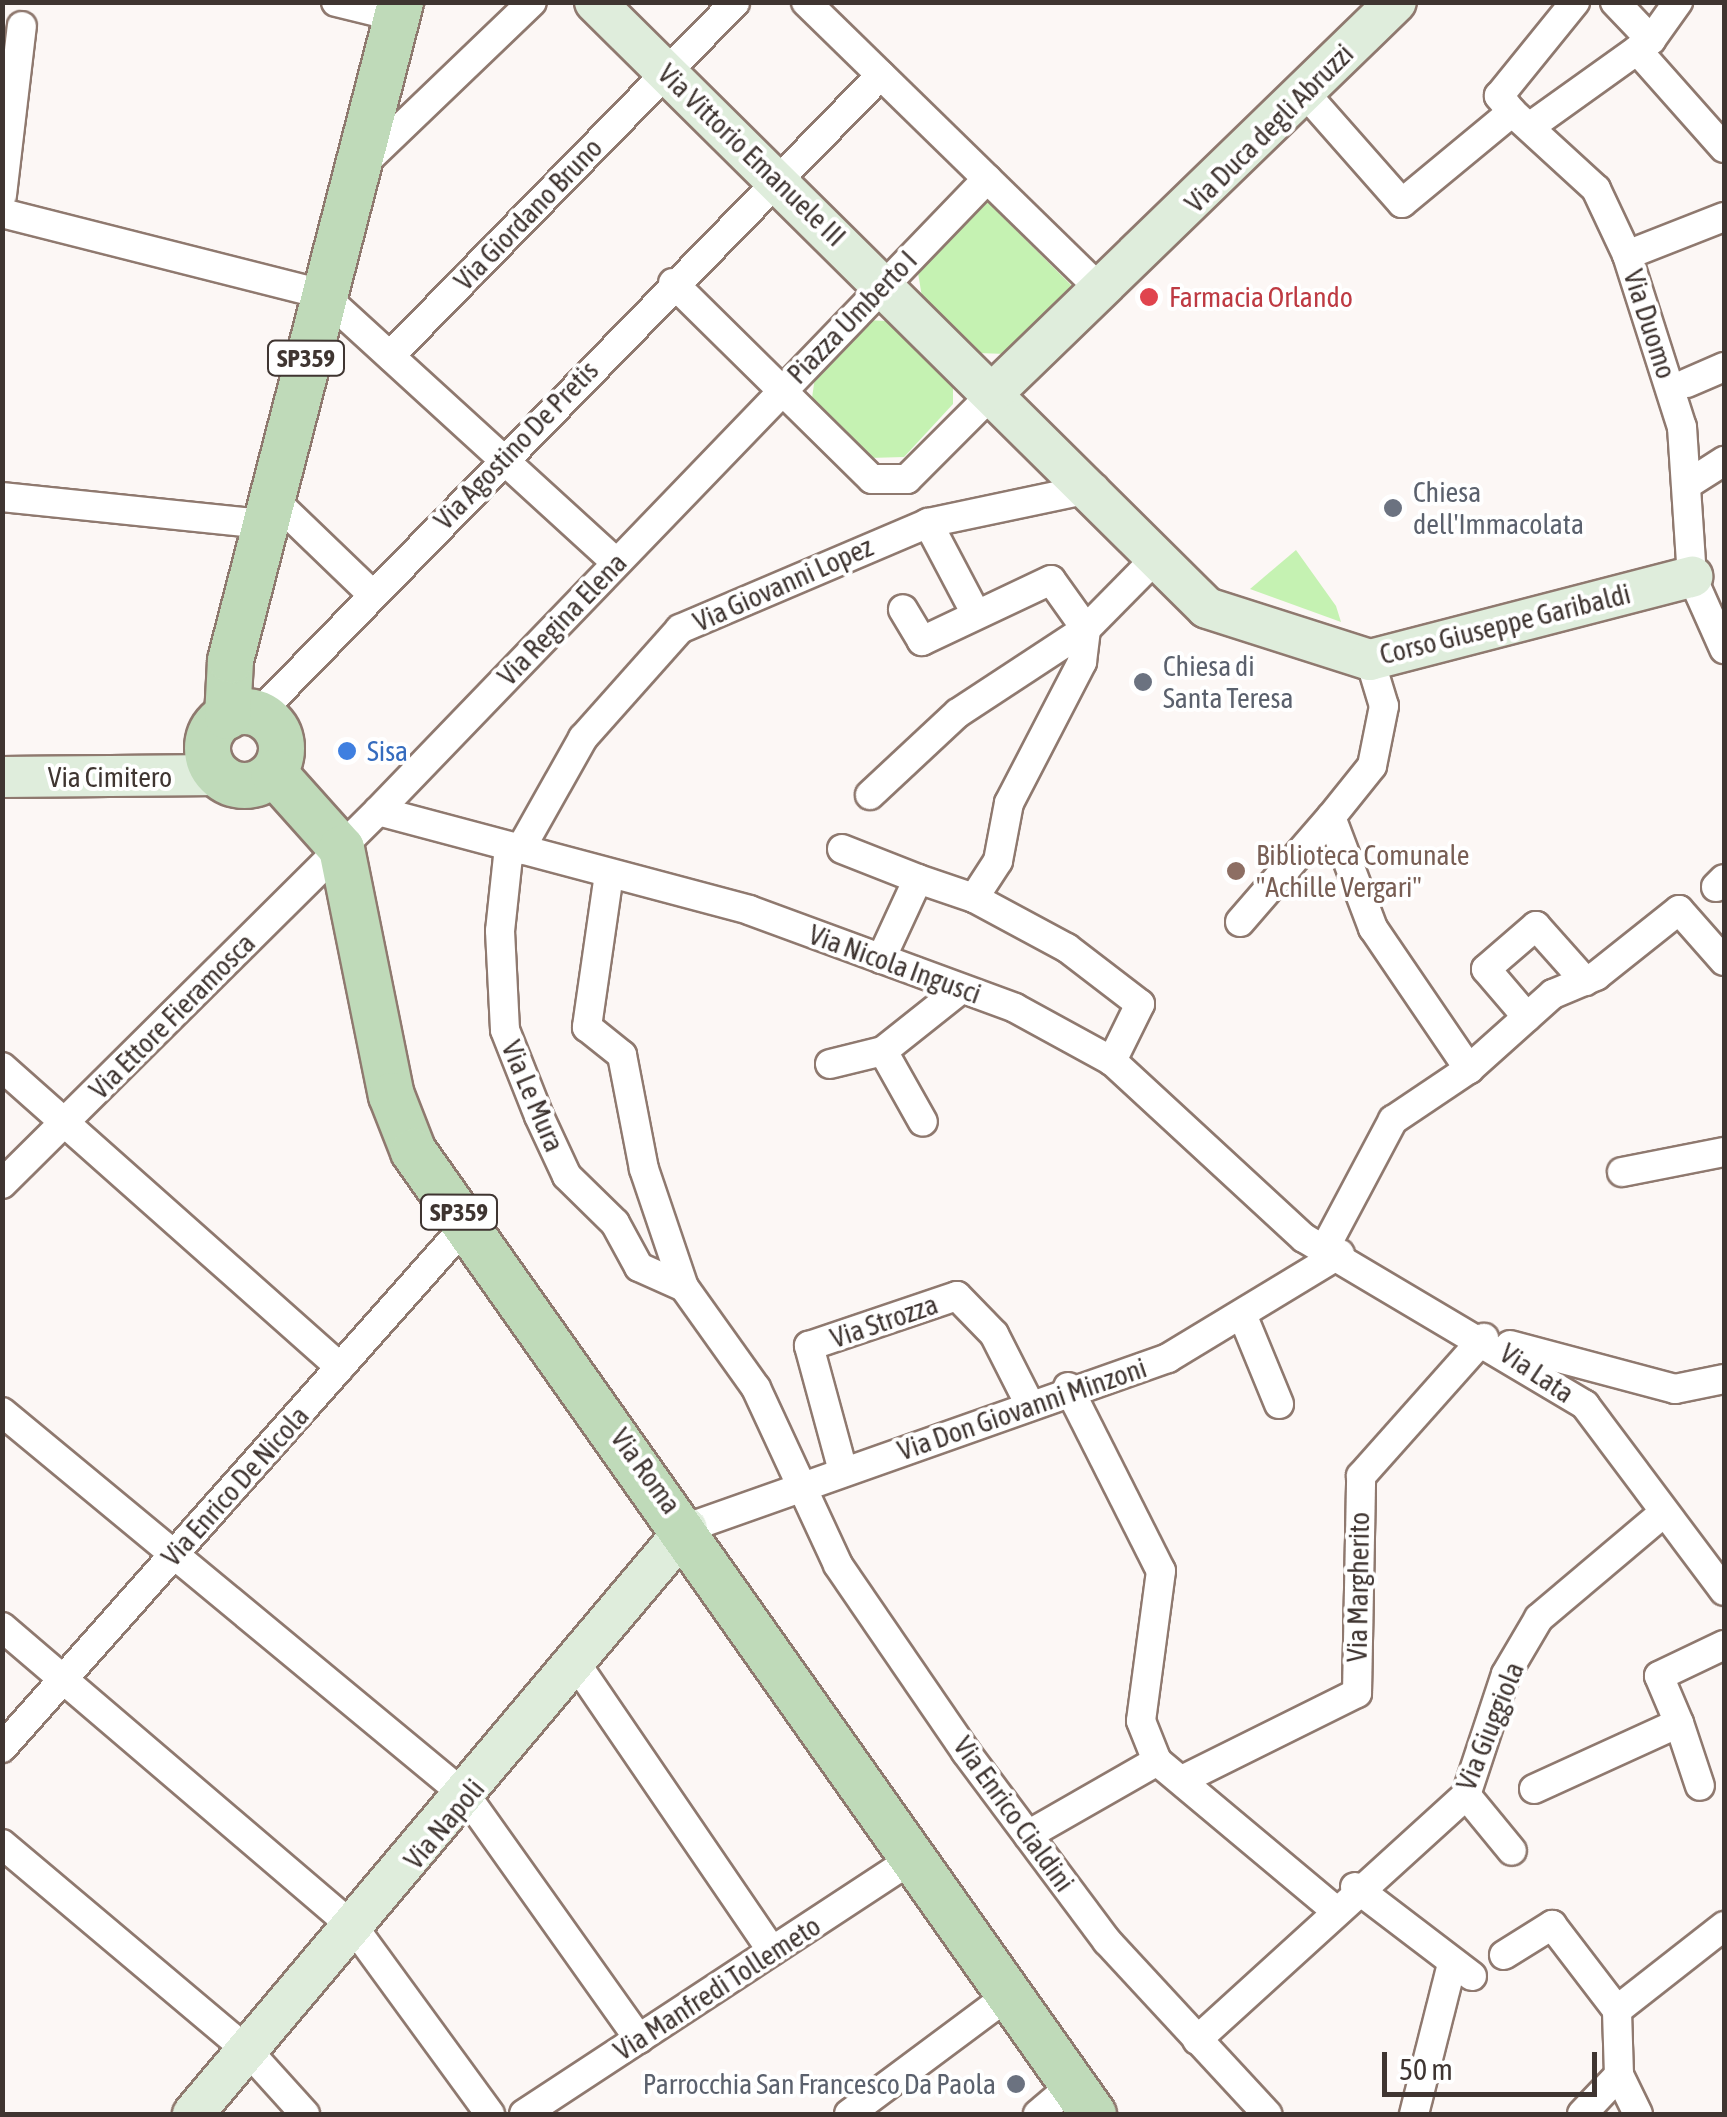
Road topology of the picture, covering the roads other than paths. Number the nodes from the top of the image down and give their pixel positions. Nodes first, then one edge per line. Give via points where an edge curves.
1 (336, 2) edge
2 (532, 2) edge
3 (594, 2) edge
4 (735, 2) edge
5 (806, 2) edge
6 (1396, 2) edge
7 (1575, 2) edge
8 (1615, 2) edge
9 (1678, 2) edge
10 (398, 10) edge
11 (22, 26) dead end
12 (1644, 46) junction
13 (667, 72) junction
14 (880, 75) junction
15 (1304, 92) junction
16 (1522, 119) junction
17 (1724, 148) edge
18 (359, 168) junction
19 (776, 177) junction
20 (987, 178) junction
21 (2, 195) edge
22 (2, 213) edge
23 (1724, 218) edge
24 (1142, 253) joint
25 (1627, 255) junction
26 (672, 282) junction
27 (884, 282) junction
28 (1102, 291) junction
29 (322, 294) junction
30 (390, 356) junction
31 (1724, 367) edge
32 (1678, 387) junction
33 (782, 389) junction
34 (996, 390) junction
35 (501, 458) junction
36 (1724, 461) edge
37 (1688, 484) junction
38 (1094, 488) junction
39 (2, 497) edge
40 (266, 510) junction
41 (928, 523) junction
42 (1156, 557) junction
43 (616, 562) junction
44 (1692, 576) junction
45 (374, 594) junction
46 (904, 609) dead end
47 (975, 612) junction
48 (1086, 629) junction
49 (1724, 649) edge
50 (1370, 660) junction
51 (242, 715) junction
52 (273, 772) junction
53 (218, 775) junction
54 (2, 777) edge
55 (870, 794) dead end
56 (378, 811) junction
57 (1331, 817) junction
58 (341, 848) junction
59 (514, 848) junction
60 (842, 849) dead end
61 (609, 874) junction
62 (918, 878) junction
63 (974, 898) junction
64 (1240, 922) dead end
65 (880, 959) junction
66 (1724, 961) edge
67 (1590, 979) junction
68 (962, 989) junction
69 (1528, 1017) junction
70 (883, 1052) junction
71 (1112, 1061) junction
72 (830, 1064) dead end
73 (2, 1066) edge
74 (1469, 1070) junction
75 (923, 1122) dead end
76 (65, 1123) junction
77 (1724, 1152) edge
78 (1622, 1172) dead end
79 (2, 1184) edge
80 (468, 1224) junction
81 (1333, 1250) junction
82 (684, 1287) junction
83 (1244, 1319) junction
84 (1484, 1338) junction
85 (340, 1367) junction
86 (1724, 1379) edge
87 (1068, 1387) junction
88 (1029, 1403) junction
89 (1279, 1404) dead end
90 (2, 1412) edge
91 (843, 1471) junction
92 (807, 1482) junction
93 (1661, 1516) junction
94 (687, 1528) junction
95 (174, 1554) junction
96 (1724, 1591) edge
97 (2, 1628) edge
98 (1724, 1645) edge
99 (577, 1665) junction
100 (62, 1678) junction
101 (1679, 1723) junction
102 (2, 1748) edge
103 (1157, 1762) junction
104 (1186, 1778) junction
105 (1700, 1786) dead end
106 (1534, 1789) dead end
107 (1466, 1795) junction
108 (467, 1797) junction
109 (1028, 1835) junction
110 (2, 1844) edge
111 (1512, 1851) dead end
112 (909, 1861) junction
113 (1355, 1887) junction
114 (1333, 1908) junction
115 (1724, 1926) edge
116 (355, 1928) junction
117 (772, 1951) junction
118 (1504, 1955) dead end
119 (1006, 1998) junction
120 (1617, 2010) junction
121 (639, 2039) junction
122 (1197, 2040) junction
123 (248, 2050) junction
124 (1619, 2075) junction
125 (1071, 2085) edge
126 (192, 2114) edge
127 (305, 2114) edge
128 (490, 2114) edge
129 (524, 2114) edge
130 (849, 2114) edge
131 (1038, 2114) edge
132 (1267, 2114) edge
133 (1414, 2114) edge
134 (1582, 2114) edge
135 (1638, 2114) edge

1 - 10 street
2 - 18 street
3 - 13 street, Via Vittorio Emanuele III
4 - 13 street, Via Giordano Bruno
5 - 14 street
6 - 15 street, Via Duca degli Abruzzi
7 - 16 street via 1499,96
8 - 12 street
9 - 12 street
10 - 18 main road, SP359
11 - 21 street
12 - 16 street
12 - 17 street
13 - 19 street, Via Vittorio Emanuele III
13 - 30 street, Via Giordano Bruno
14 - 19 street, Via Agostino De Pretis
14 - 20 street
15 - 16 street via 1402,203
15 - 24 street, Via Duca degli Abruzzi
16 - 25 street, Via Duomo via 1596,189
18 - 29 main road, SP359
19 - 26 street, Via Agostino De Pretis
19 - 27 street, Via Vittorio Emanuele III
20 - 27 street, Piazza Umberto I
20 - 28 street
22 - 29 street
23 - 25 street
24 - 28 street, Piazza Umberto I
25 - 32 street, Via Duomo
26 - 33 street
26 - 35 street, Via Agostino De Pretis
27 - 33 street, Piazza Umberto I
27 - 34 street, Via Vittorio Emanuele III
28 - 34 street, Piazza Umberto I
29 - 30 street
29 - 40 main road, SP359
30 - 35 street
31 - 32 street
32 - 37 street, Via Duomo
33 - 34 street, Piazza Umberto I via 872,479 908,479
33 - 43 street, Via Regina Elena
34 - 38 street, Corso Giuseppe Garibaldi
35 - 43 street
35 - 45 street, Via Agostino De Pretis
36 - 37 street
37 - 44 street, Via Duomo
38 - 41 street, Via Giovanni Lopez
38 - 42 street, Corso Giuseppe Garibaldi
39 - 40 street
40 - 45 street
40 - 51 main road, SP359 via 230,660
41 - 47 street
41 - 59 street, Via Giovanni Lopez via 680,629 583,738
42 - 48 street
42 - 50 street, Corso Giuseppe Garibaldi via 1207,608
43 - 56 street, Via Regina Elena
44 - 49 street
44 - 50 street, Corso Giuseppe Garibaldi
45 - 51 street, Via Agostino De Pretis
46 - 47 street via 922,641
47 - 48 street via 1050,580
48 - 55 street via 958,713
48 - 63 street via 1082,662 1009,803 998,861
50 - 57 street via 1384,706 1372,766
51 - 52 main road via 280,739
51 - 53 main road via 208,743
52 - 53 main road via 252,784
52 - 58 main road
53 - 54 street, Via Cimitero
56 - 58 street, Via Regina Elena
56 - 59 street, Via Nicola Ingusci
57 - 64 street
57 - 74 street via 1373,928
58 - 76 street, Via Ettore Fieramosca
58 - 80 main road, Via Roma / SP359 via 390,1095 413,1151
59 - 61 street, Via Nicola Ingusci
59 - 82 street, Via Le Mura via 500,931 505,1030 567,1176 615,1223 640,1266
60 - 62 street
61 - 65 street, Via Nicola Ingusci via 749,910
61 - 82 street, Via Enrico Cialdini via 587,1027 622,1055 644,1169
62 - 63 street
62 - 65 street
63 - 71 street via 1067,948 1140,1004
65 - 68 street, Via Nicola Ingusci
66 - 67 street via 1679,910
67 - 69 street
67 - 69 street via 1536,926 1486,969
68 - 70 street
68 - 71 street, Via Nicola Ingusci
69 - 74 street
70 - 72 street
70 - 75 street
71 - 81 street, Via Nicola Ingusci via 1283,1220
73 - 76 street
74 - 81 street via 1393,1120
76 - 79 street, Via Ettore Fieramosca
76 - 85 street
77 - 78 street
80 - 85 street, Via Enrico De Nicola
80 - 94 main road, Via Roma / SP359
81 - 83 street, Via Don Giovanni Minzoni
81 - 84 street, Via Lata
82 - 92 street, Via Enrico Cialdini
83 - 87 street, Via Don Giovanni Minzoni via 1168,1358
83 - 89 street
84 - 86 street via 1674,1388
84 - 93 street, Via Lata via 1584,1405
84 - 104 street, Via Margherito via 1361,1476 1356,1694
85 - 95 street, Via Enrico De Nicola
87 - 88 street, Via Don Giovanni Minzoni
87 - 103 street via 1161,1571 1141,1720
88 - 91 street, Via Don Giovanni Minzoni
88 - 91 street, Via Strozza via 994,1334 957,1296 809,1346
90 - 95 street
91 - 92 street, Via Don Giovanni Minzoni
92 - 94 street, Via Don Giovanni Minzoni
92 - 109 street, Via Enrico Cialdini via 838,1565
93 - 96 street, Via Lata
93 - 107 street, Via Giuggiola via 1540,1618 1506,1674
94 - 99 street, Via Napoli
94 - 112 main road, Via Roma / SP359
95 - 100 street, Via Enrico De Nicola
95 - 108 street
97 - 100 street
98 - 101 street via 1659,1676
99 - 108 street, Via Napoli
99 - 117 street
100 - 102 street, Via Enrico De Nicola
100 - 116 street
101 - 105 street
101 - 106 street
103 - 104 street
103 - 109 street
104 - 114 street
107 - 111 street
107 - 113 street, Via Giuggiola
108 - 116 street, Via Napoli
108 - 121 street
109 - 122 street, Via Enrico Cialdini
110 - 123 street
112 - 117 street, Via Manfredi Tollemeto
112 - 119 main road, Via Roma / SP359
113 - 114 street, Via Giuggiola
113 - 133 street via 1462,1970
114 - 122 street, Via Giuggiola
115 - 120 street
116 - 123 street, Via Napoli
116 - 128 street
117 - 121 street, Via Manfredi Tollemeto
118 - 120 street via 1552,1925
119 - 125 main road, Via Roma / SP359
119 - 130 street
120 - 124 street
121 - 129 street, Via Manfredi Tollemeto
122 - 132 street, Via Enrico Cialdini
123 - 126 street, Via Napoli
123 - 127 street
124 - 134 street
124 - 135 street
125 - 131 street

